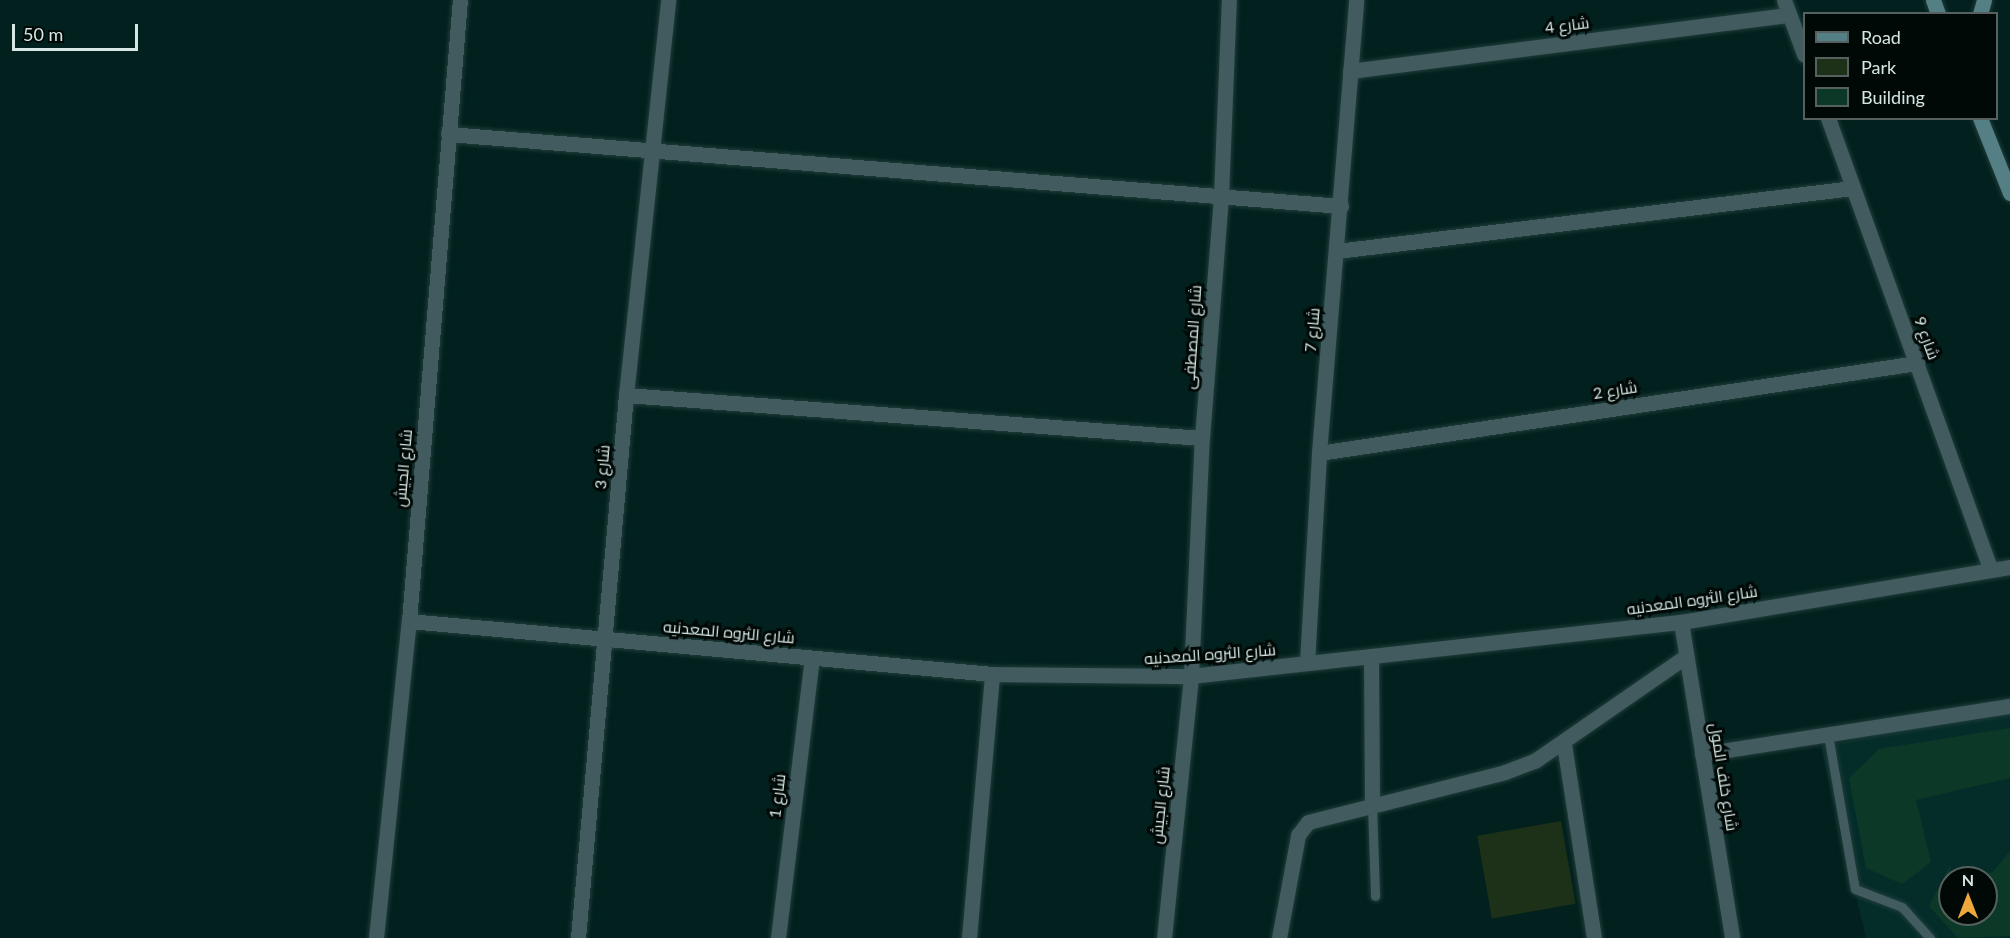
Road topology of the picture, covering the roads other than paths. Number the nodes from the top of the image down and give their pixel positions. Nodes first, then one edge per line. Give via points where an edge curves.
1 (460, 0) edge
2 (668, 0) edge
3 (1229, 0) edge
4 (1356, 0) edge
5 (1786, 7) edge
6 (1803, 51) edge
7 (1350, 71) junction
8 (1829, 120) edge
9 (1981, 120) edge
10 (448, 134) junction
11 (651, 153) junction
12 (1852, 188) junction
13 (2010, 193) edge
14 (1221, 196) junction
15 (1341, 206) junction
16 (1337, 251) junction
17 (1917, 363) junction
18 (626, 395) junction
19 (1203, 438) junction
20 (1319, 453) junction
21 (2010, 567) edge
22 (1991, 570) junction
23 (409, 621) junction
24 (1681, 622) junction
25 (604, 639) junction
26 (1371, 656) junction
27 (1686, 656) junction
28 (812, 658) junction
29 (1307, 663) junction
30 (992, 674) junction
31 (1191, 676) junction
32 (2010, 706) edge
33 (1828, 735) junction
34 (1564, 744) junction
35 (1702, 754) junction
36 (1372, 804) junction
37 (1375, 896) dead end
38 (376, 938) edge
39 (578, 938) edge
40 (778, 938) edge
41 (969, 938) edge
42 (1164, 938) edge
43 (1280, 938) edge
44 (1594, 938) edge
45 (1732, 938) edge
46 (1930, 938) edge

1 - 10 street, شارع الجيش
2 - 11 street, شارع 3
3 - 14 street, شارع المصطفى
4 - 7 street, شارع 7
5 - 6 street
5 - 7 street, شارع 4
7 - 15 street, شارع 7
8 - 12 street, شارع 9
9 - 13 street
10 - 11 street
10 - 23 street, شارع الجيش
11 - 14 street
11 - 18 street, شارع 3
12 - 16 street
12 - 17 street, شارع 9
14 - 15 street
14 - 19 street, شارع المصطفى
15 - 16 street, شارع 7
16 - 20 street, شارع 7
17 - 20 street, شارع 2
17 - 22 street, شارع 9
18 - 19 street
18 - 25 street, شارع 3
19 - 31 street, شارع المصطفى
20 - 29 street, شارع 7
21 - 22 street, شارع الثروه المعدنيه
22 - 24 street, شارع الثروه المعدنيه
23 - 25 street, شارع الثروه المعدنيه
23 - 38 street, شارع الجيش
24 - 26 street, شارع الثروه المعدنيه
24 - 27 street, شارع خلف المول
25 - 28 street, شارع الثروه المعدنيه
25 - 39 street, شارع 3
26 - 29 street, شارع الثروه المعدنيه
26 - 36 street
27 - 34 street
27 - 35 street, شارع خلف المول
28 - 30 street, شارع الثروه المعدنيه
28 - 40 street, شارع 1
29 - 31 street, شارع الثروه المعدنيه
30 - 31 street, شارع الثروه المعدنيه
30 - 41 street
31 - 42 street, شارع الجيش
32 - 33 street
33 - 35 street
33 - 46 lane via 1855,889 1902,907
34 - 36 street via 1506,772
34 - 44 street
35 - 45 street, شارع خلف المول
36 - 37 lane
36 - 43 street via 1317,818 1302,827

